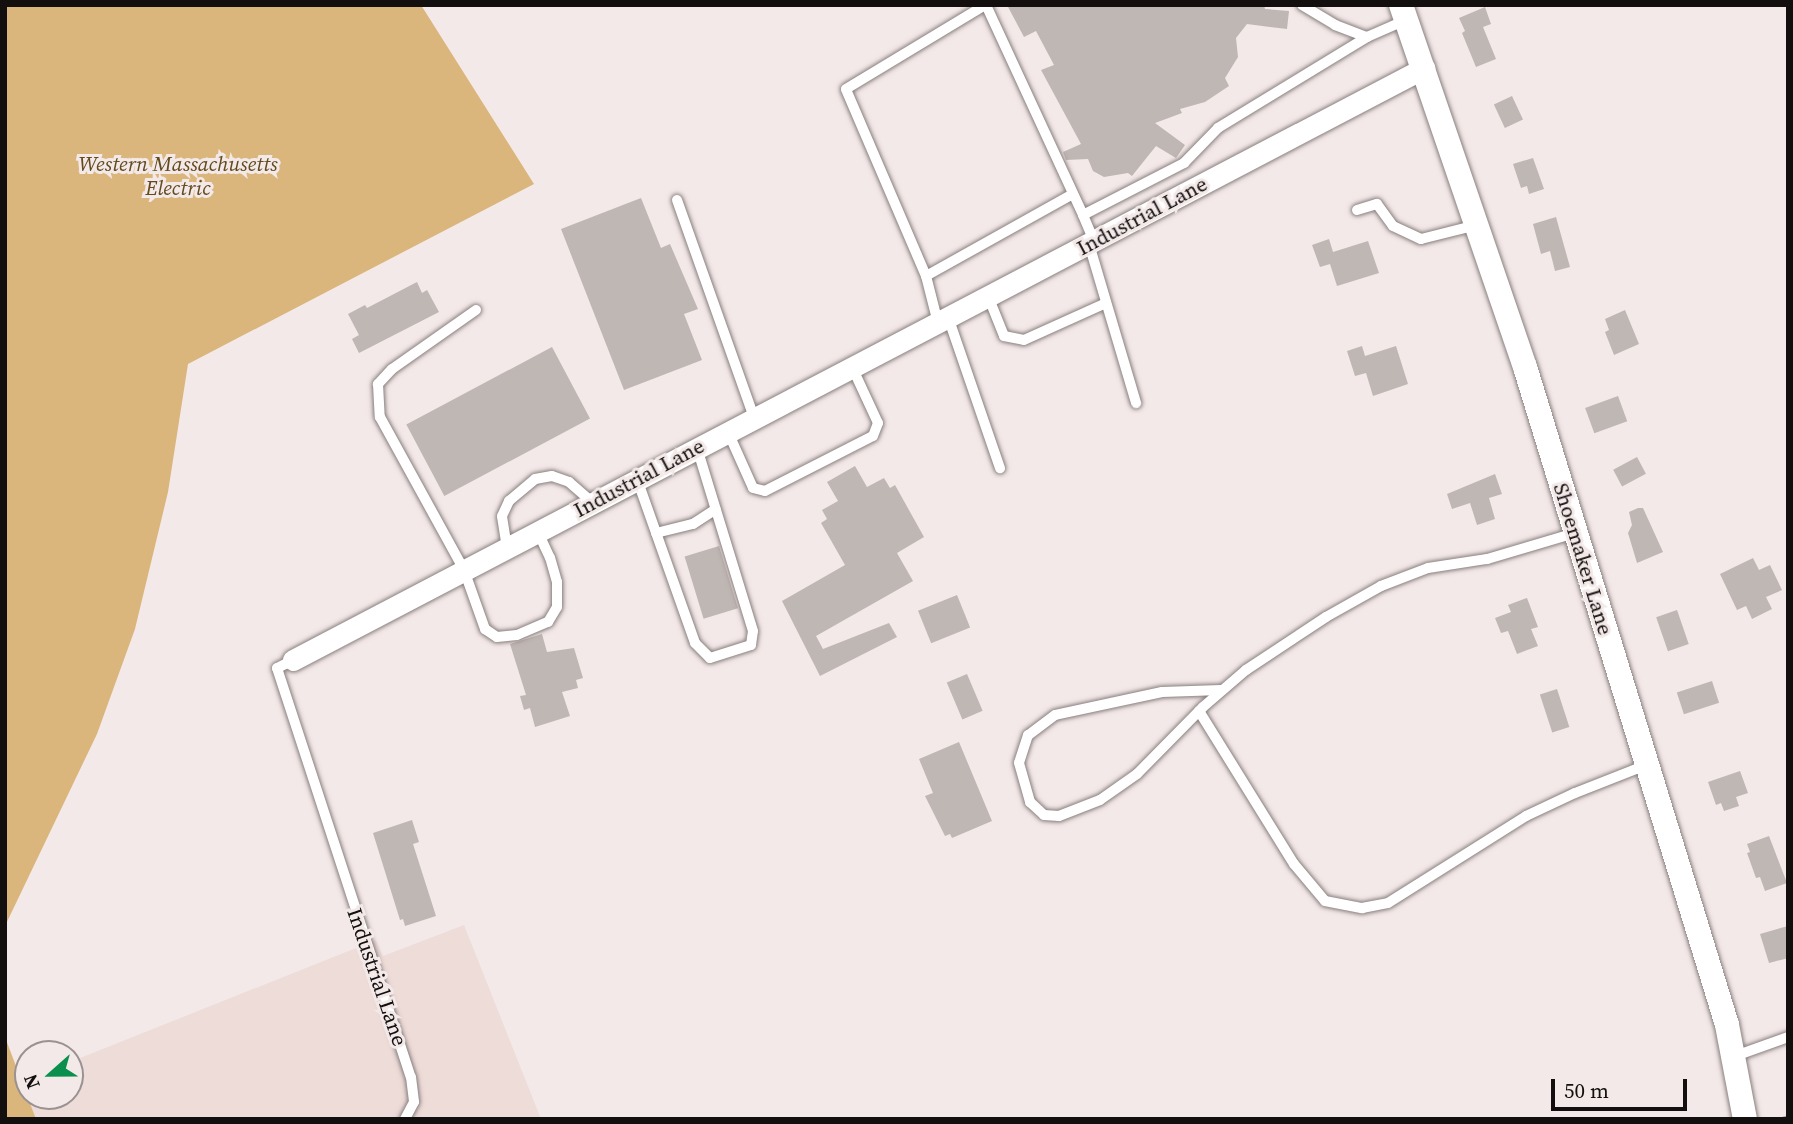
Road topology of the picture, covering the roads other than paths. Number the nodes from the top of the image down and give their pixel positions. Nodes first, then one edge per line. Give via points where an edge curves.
1 (986, 5) edge
2 (1302, 5) edge
3 (1404, 13) edge
4 (1367, 37) junction
5 (1424, 68) junction
6 (1073, 194) junction
7 (677, 200) dead end
8 (1357, 210) dead end
9 (1083, 215) junction
10 (1477, 225) junction
11 (1091, 243) junction
12 (926, 276) junction
13 (988, 296) junction
14 (1106, 303) junction
15 (476, 310) dead end
16 (943, 320) junction
17 (852, 367) junction
18 (1136, 403) dead end
19 (754, 418) junction
20 (728, 432) junction
21 (697, 448) junction
22 (1000, 468) dead end
23 (637, 479) junction
24 (592, 502) junction
25 (716, 509) junction
26 (538, 532) junction
27 (656, 533) junction
28 (1576, 533) junction
29 (507, 548) junction
30 (464, 570) junction
31 (293, 660) joint
32 (1221, 691) junction
33 (1199, 711) junction
34 (1646, 765) junction
35 (1788, 1037) edge
36 (1735, 1056) junction
37 (404, 1119) edge
38 (1745, 1119) edge

1 - 6 lane
1 - 12 lane via 846,89
2 - 4 lane
3 - 4 lane
3 - 5 street, Shoemaker Lane
4 - 9 lane via 1218,128 1184,163
5 - 10 street, Shoemaker Lane
5 - 11 street, Industrial Lane
6 - 9 lane
6 - 12 lane
7 - 19 lane
8 - 10 lane via 1377,204 1393,226 1421,239
9 - 11 lane
10 - 28 street, Shoemaker Lane
11 - 13 street, Industrial Lane
11 - 14 lane
12 - 16 lane
13 - 14 lane via 1004,336 1024,340
13 - 16 street, Industrial Lane
14 - 18 lane
15 - 30 lane via 392,369 378,384 377,399 380,416
16 - 17 street, Industrial Lane
16 - 22 lane
17 - 19 street, Industrial Lane
17 - 20 lane via 878,423 873,436 765,491 753,488
19 - 20 street, Industrial Lane
20 - 21 street, Industrial Lane
21 - 23 street, Industrial Lane
21 - 25 lane
23 - 24 street, Industrial Lane
23 - 27 lane
24 - 26 street, Industrial Lane
24 - 29 lane via 569,482 552,476 535,479 509,501 502,516
25 - 27 lane via 693,524
25 - 27 lane via 753,631 751,645 710,658 695,643
26 - 29 street, Industrial Lane
26 - 30 lane via 557,582 557,607 548,622 517,635 497,637 485,629
28 - 32 lane via 1394,580 1326,617
28 - 34 street, Shoemaker Lane
29 - 30 street, Industrial Lane
30 - 31 street, Industrial Lane
31 - 37 lane, Industrial Lane via 277,668 411,1077 414,1102
32 - 33 lane
32 - 33 lane via 1162,692 1055,715 1028,735 1019,763 1030,802 1044,815 1059,816 1100,800 1136,774
33 - 34 lane via 1294,864 1325,901 1363,908 1388,903 1526,816
34 - 36 street, Shoemaker Lane
35 - 36 lane
36 - 38 street, Shoemaker Lane

